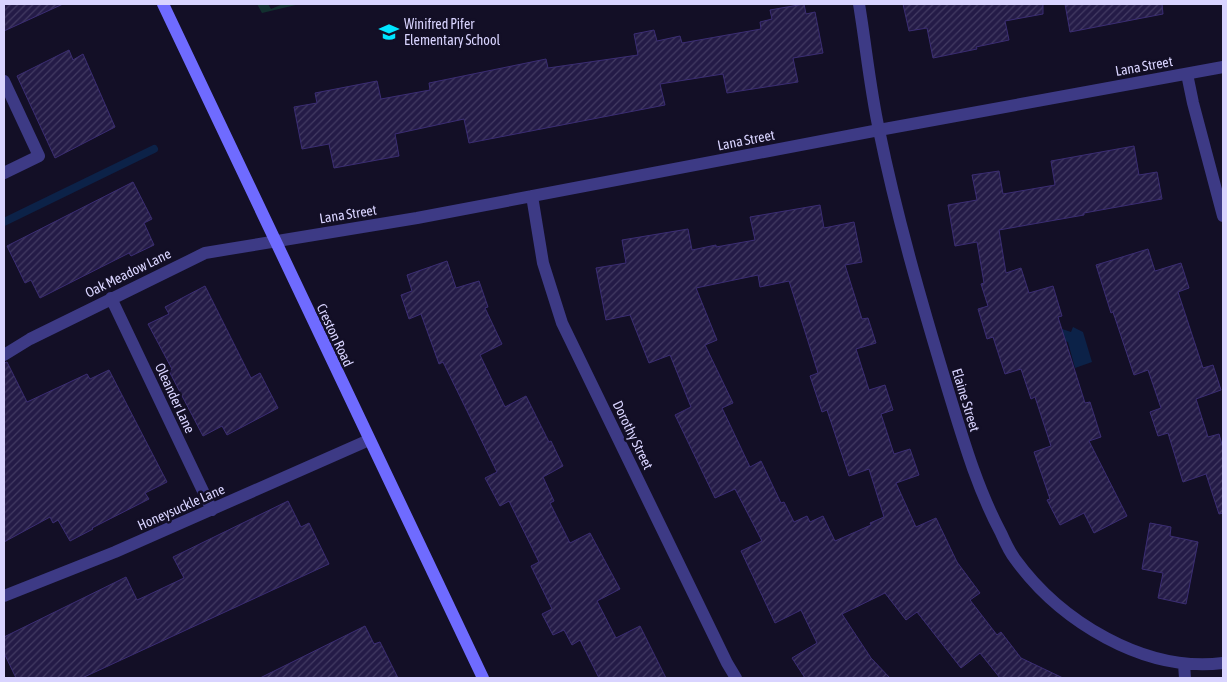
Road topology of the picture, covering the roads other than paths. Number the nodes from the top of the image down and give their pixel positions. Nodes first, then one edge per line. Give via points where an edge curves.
1 (163, 4) edge
2 (859, 4) edge
3 (1223, 67) edge
4 (1187, 74) junction
5 (4, 81) edge
6 (879, 130) junction
7 (4, 173) edge
8 (532, 196) junction
9 (1223, 216) edge
10 (274, 241) junction
11 (111, 298) junction
12 (4, 355) edge
13 (369, 440) junction
14 (212, 510) junction
15 (4, 596) edge
16 (1223, 663) edge
17 (1184, 664) junction
18 (483, 678) edge
19 (736, 678) edge
20 (1184, 678) edge

1 - 10 main road, Creston Road
2 - 6 street, Elaine Street
3 - 4 street, Lana Street
4 - 6 street, Lana Street
4 - 9 street
5 - 7 street via 39,156
6 - 8 street, Lana Street
6 - 17 street, Elaine Street via 912,271 971,466 991,515 1014,558 1042,592 1075,620 1110,640
8 - 10 street, Lana Street
8 - 19 street, Dorothy Street via 543,263 562,323
10 - 11 street, Oak Meadow Lane via 205,253
10 - 13 main road, Creston Road
11 - 12 street, Oak Meadow Lane
11 - 14 street, Oleander Lane
13 - 14 street, Honeysuckle Lane
13 - 18 main road, Creston Road
14 - 15 street, Honeysuckle Lane
16 - 17 street, Elaine Street
17 - 20 street

